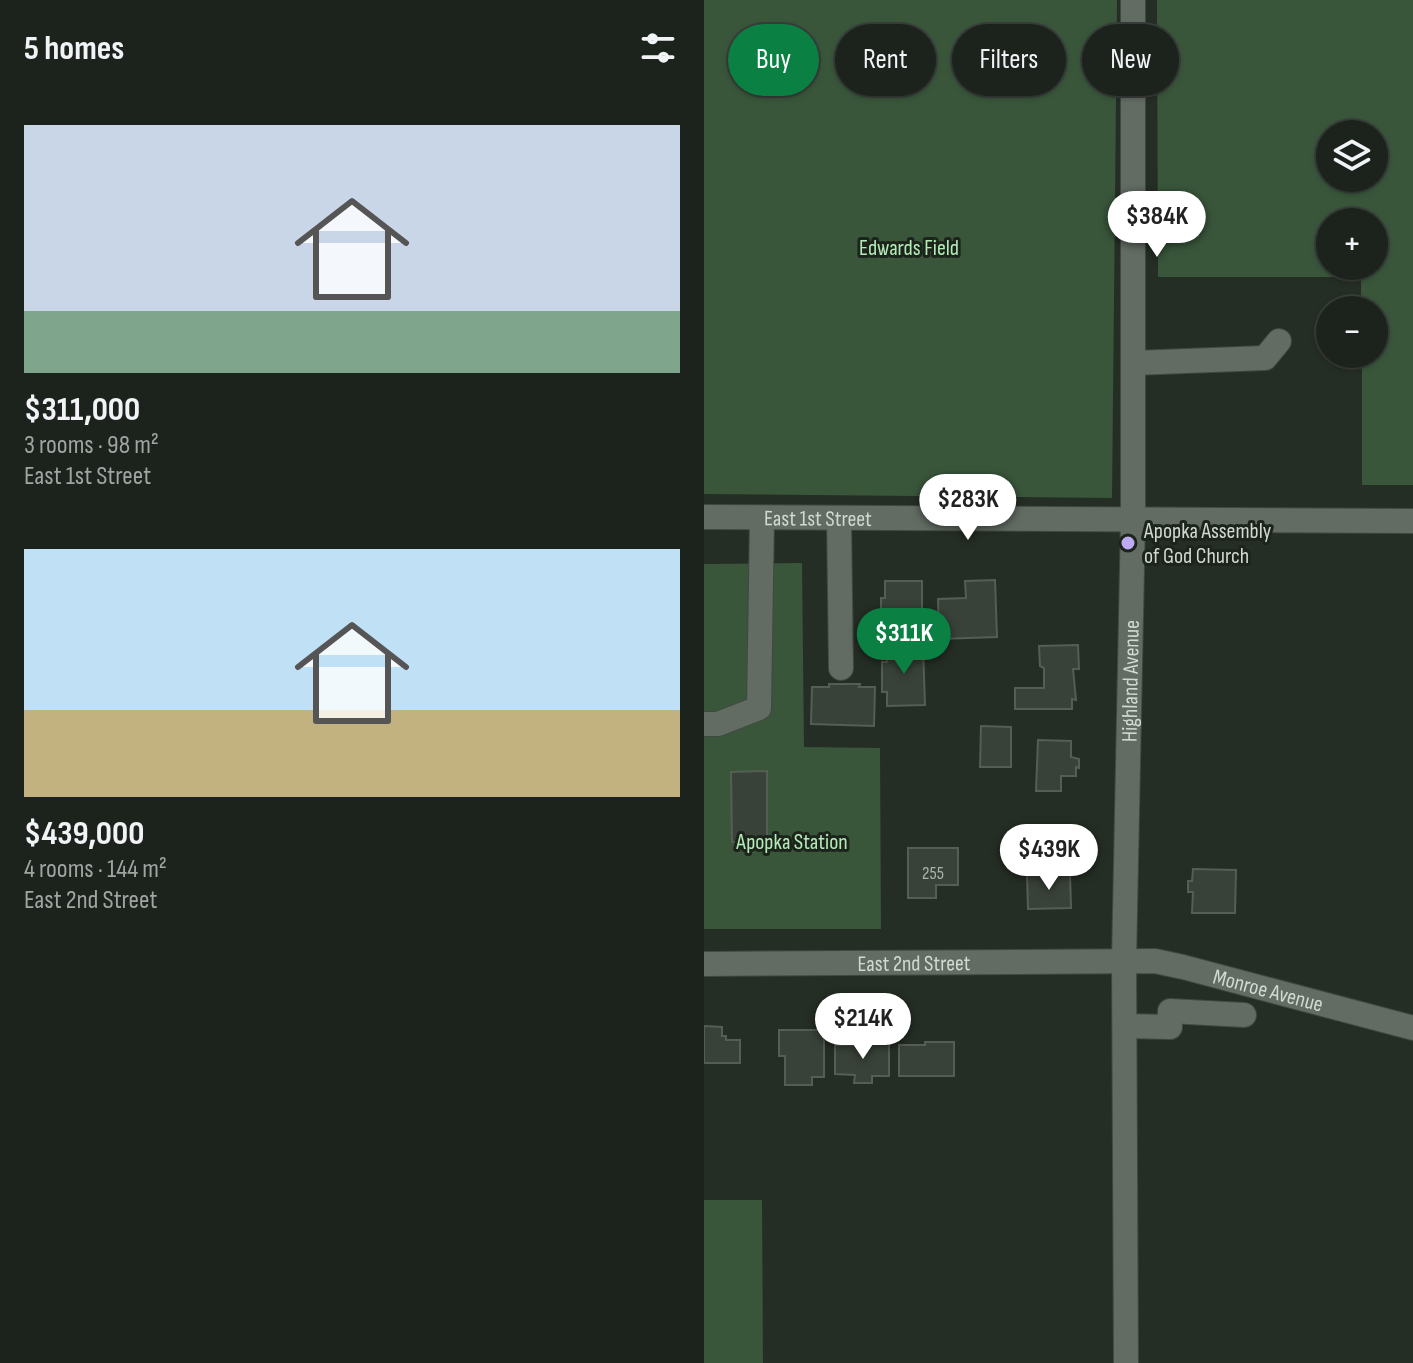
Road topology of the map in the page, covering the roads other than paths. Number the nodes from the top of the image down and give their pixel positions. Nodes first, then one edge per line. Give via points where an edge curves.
1 (1133, 0) edge
2 (1279, 341) dead end
3 (1133, 363) junction
4 (704, 517) edge
5 (762, 518) junction
6 (839, 518) junction
7 (1133, 518) junction
8 (1413, 521) edge
9 (841, 668) dead end
10 (704, 724) edge
11 (1124, 961) junction
12 (704, 964) edge
13 (1244, 1015) dead end
14 (1125, 1026) junction
15 (1413, 1028) edge
16 (1126, 1363) edge

1 - 3 street, Highland Avenue
2 - 3 street via 1265,358
3 - 7 street, Highland Avenue
4 - 5 street, East 1st Street
5 - 6 street, East 1st Street
5 - 10 street via 759,708
6 - 7 street, East 1st Street
6 - 9 street
7 - 8 street, East 1st Street
7 - 11 street, Highland Avenue
11 - 12 street, East 2nd Street
11 - 14 street, Highland Avenue
11 - 15 street, Monroe Avenue via 1183,967
13 - 14 street via 1170,1011 1170,1027
14 - 16 street, Highland Avenue

